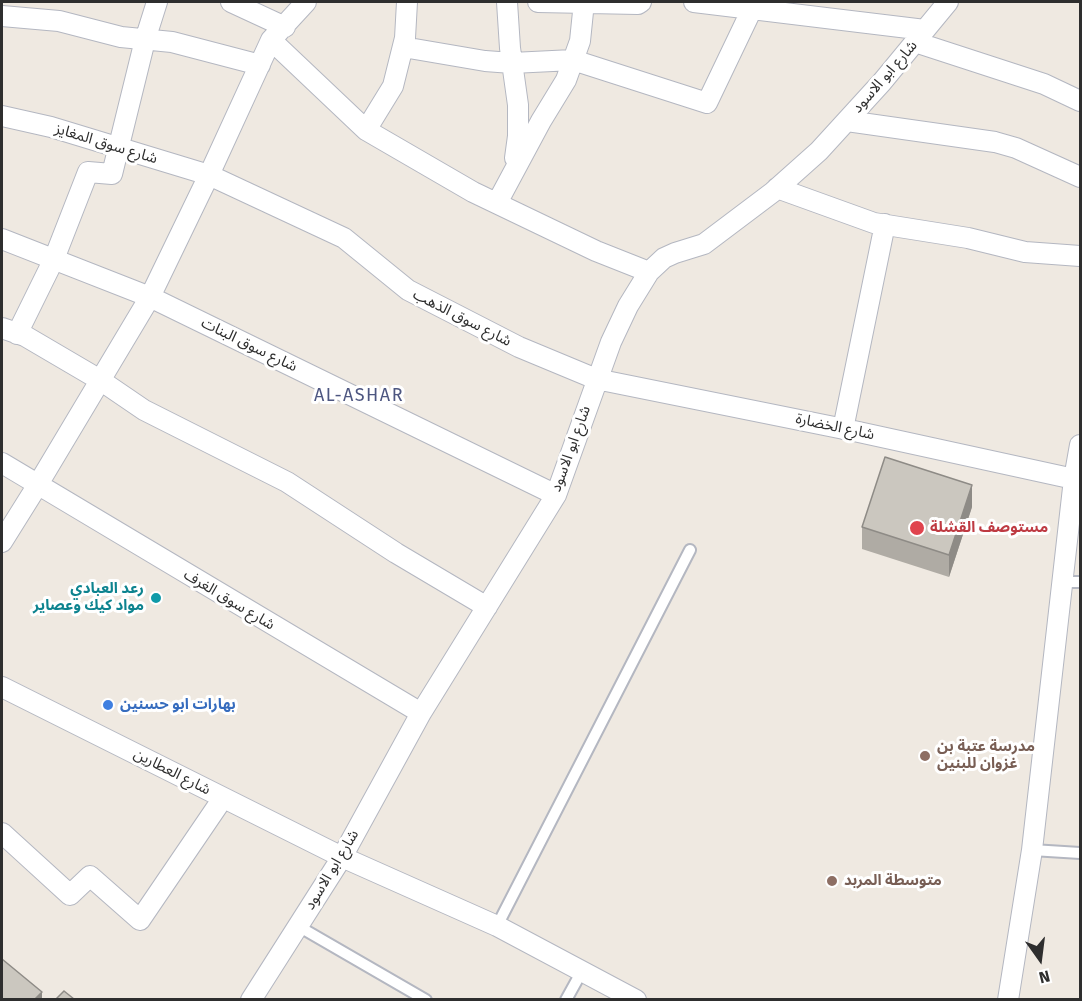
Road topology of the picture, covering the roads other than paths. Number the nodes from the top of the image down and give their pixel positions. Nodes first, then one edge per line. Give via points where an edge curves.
1 (157, 2) edge
2 (231, 2) edge
3 (306, 2) edge
4 (407, 2) edge
5 (507, 2) edge
6 (538, 2) edge
7 (584, 2) edge
8 (641, 2) edge
9 (694, 2) edge
10 (948, 2) edge
11 (752, 9) junction
12 (2, 16) edge
13 (278, 34) junction
14 (920, 36) junction
15 (145, 40) junction
16 (403, 47) junction
17 (573, 60) junction
18 (512, 63) junction
19 (260, 65) junction
20 (1080, 102) edge
21 (2, 116) edge
22 (847, 121) junction
23 (366, 130) junction
24 (119, 148) junction
25 (209, 176) junction
26 (512, 176) junction
27 (1080, 177) edge
28 (777, 188) junction
29 (497, 203) junction
30 (885, 224) junction
31 (2, 239) edge
32 (1080, 256) edge
33 (54, 259) junction
34 (649, 272) junction
35 (150, 297) junction
36 (9, 331) edge
37 (596, 379) junction
38 (100, 380) junction
39 (843, 429) junction
40 (1080, 445) edge
41 (2, 463) edge
42 (1077, 478) edge
43 (37, 486) junction
44 (556, 495) junction
45 (2, 542) edge
46 (690, 550) dead end
47 (1072, 582) edge
48 (487, 607) junction
49 (2, 687) edge
50 (421, 713) junction
51 (223, 798) junction
52 (2, 833) edge
53 (1032, 850) junction
54 (1080, 853) edge
55 (342, 857) junction
56 (298, 926) junction
57 (498, 926) junction
58 (582, 971) junction
59 (251, 999) edge
60 (426, 999) edge
61 (566, 999) edge
62 (636, 999) edge
63 (1008, 999) edge

1 - 15 street
2 - 13 street
3 - 13 street
4 - 16 street
5 - 18 street
6 - 7 street
7 - 8 street
7 - 17 street via 580,41
9 - 11 street
10 - 14 street, شارع ابو الاسود
11 - 14 street
11 - 17 street via 707,103
12 - 15 street via 59,21
13 - 19 street
13 - 23 street
14 - 20 street
14 - 22 street, شارع ابو الاسود
15 - 19 street via 172,42
15 - 24 street
16 - 18 street
16 - 23 street via 393,86
17 - 18 street
17 - 26 street via 566,80
18 - 26 street via 519,136
19 - 25 street
21 - 24 street, شارع سوق المغايز
22 - 27 street via 995,142
22 - 28 street, شارع ابو الاسود
23 - 29 street
24 - 25 street, شارع سوق المغايز
24 - 33 street via 112,174 88,172
25 - 35 street
25 - 37 street, شارع سوق الذهب via 344,238 408,290 519,347
26 - 29 street
28 - 30 street
28 - 34 street, شارع ابو الاسود via 704,244 664,258
29 - 34 street
30 - 32 street via 1025,252
30 - 39 street
31 - 33 street, شارع سوق البنات
33 - 35 street, شارع سوق البنات
33 - 36 street
34 - 37 street, شارع ابو الاسود via 618,327
35 - 38 street
35 - 44 street, شارع سوق البنات
36 - 38 street via 25,336
37 - 39 street, شارع الخضارة
37 - 44 street, شارع ابو الاسود
38 - 43 street
38 - 48 street via 144,410 287,482
39 - 42 street, شارع الخضارة
40 - 42 street
41 - 43 street, شارع سوق الغرف
42 - 47 street
43 - 45 street
43 - 50 street, شارع سوق الغرف
44 - 48 street, شارع ابو الاسود
46 - 57 lane
47 - 53 street
48 - 50 street, شارع ابو الاسود
49 - 51 street, شارع العطارين
50 - 55 street, شارع ابو الاسود
51 - 52 street via 140,920 90,876 70,895
51 - 55 street, شارع العطارين
53 - 54 lane
53 - 63 street
55 - 56 street, شارع ابو الاسود
55 - 57 street, شارع العطارين
56 - 59 street, شارع ابو الاسود
56 - 60 lane
57 - 58 street, شارع العطارين
58 - 61 lane
58 - 62 street, شارع العطارين

